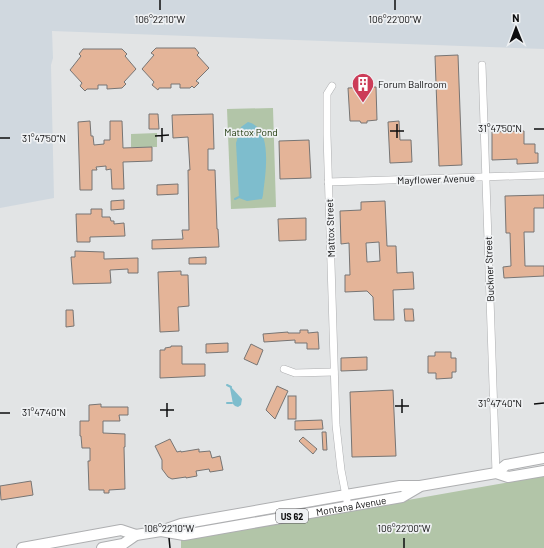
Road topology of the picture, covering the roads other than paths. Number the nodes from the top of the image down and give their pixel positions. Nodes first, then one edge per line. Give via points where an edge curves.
1 (482, 65) dead end
2 (332, 86) dead end
3 (544, 175) edge
4 (486, 177) junction
5 (328, 182) junction
6 (284, 369) dead end
7 (334, 372) junction
8 (544, 458) edge
9 (544, 471) edge
10 (496, 473) junction
11 (418, 488) junction
12 (347, 498) junction
13 (165, 532) junction
14 (136, 535) junction
15 (22, 548) edge
16 (102, 548) edge

1 - 4 street, Buckner Street
2 - 5 street, Mattox Street via 327,94
3 - 4 street, Mayflower Avenue
4 - 5 street, Mayflower Avenue
4 - 10 street, Buckner Street
5 - 7 street, Mattox Street
6 - 7 street via 295,373
7 - 12 street, Mattox Street via 337,448
8 - 10 highway, Montana Avenue / US 62 via 506,465
9 - 10 highway, Montana Avenue / US 62 via 508,477
10 - 11 highway, Montana Avenue / US 62
11 - 12 highway, Montana Avenue
11 - 13 highway, Montana Avenue / US 62 via 402,497 184,535
12 - 13 highway, Montana Avenue / US 62 via 181,524
13 - 14 highway, Montana Avenue / US 62
14 - 15 highway, Montana Avenue / US 62 via 121,530
14 - 16 highway, Montana Avenue / US 62 via 123,544

